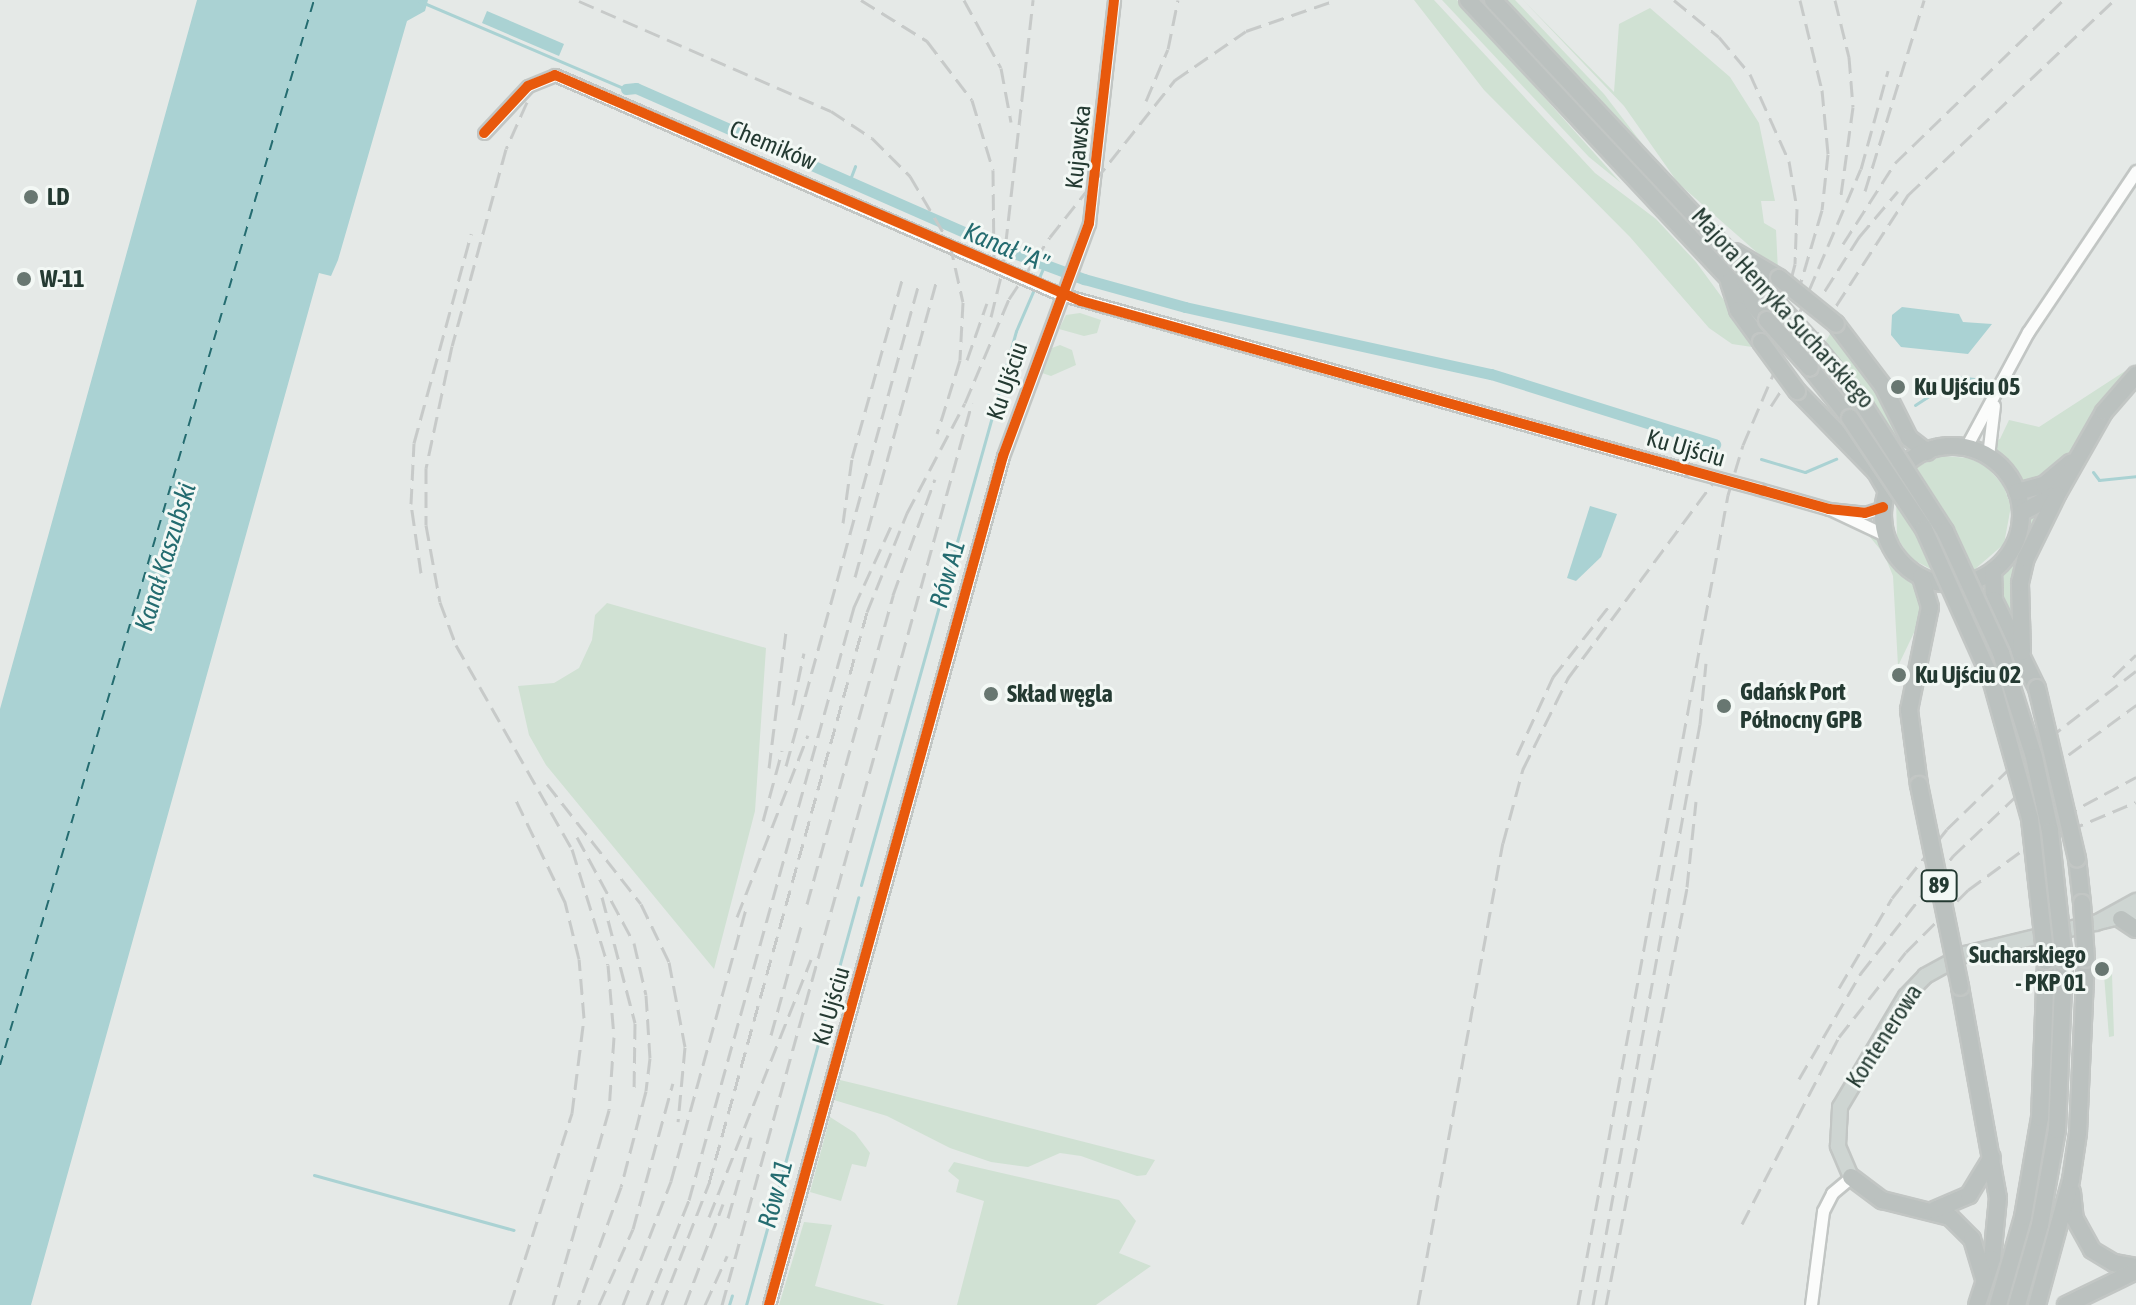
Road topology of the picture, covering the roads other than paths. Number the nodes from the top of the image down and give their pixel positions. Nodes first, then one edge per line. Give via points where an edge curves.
1 (1114, 0) edge
2 (1468, 0) edge
3 (1493, 0) edge
4 (484, 133) dead end
5 (2136, 171) edge
6 (1723, 246) junction
7 (1727, 277) junction
8 (1060, 294) junction
9 (2136, 375) edge
10 (1995, 400) junction
11 (1966, 447) junction
12 (1927, 452) junction
13 (2078, 455) junction
14 (1988, 456) junction
15 (2017, 492) junction
16 (2058, 493) junction
17 (1885, 499) junction
18 (1829, 509) junction
19 (2021, 513) junction
20 (1885, 535) junction
21 (1993, 571) junction
22 (1921, 577) junction
23 (2022, 652) junction
24 (2136, 901) edge
25 (2129, 916) edge
26 (2096, 924) junction
27 (2136, 929) edge
28 (1992, 1157) junction
29 (1851, 1177) junction
30 (2071, 1180) junction
31 (1934, 1210) junction
32 (2136, 1269) edge
33 (1984, 1284) junction
34 (769, 1305) edge
35 (1811, 1305) edge
36 (1977, 1305) edge
37 (1998, 1305) edge
38 (2017, 1305) edge
39 (2037, 1305) edge
40 (2066, 1305) edge

1 - 8 street, Kujawska via 1092,207
2 - 7 highway, Majora Henryka Sucharskiego
3 - 6 highway, Majora Henryka Sucharskiego
4 - 8 street, Chemików via 528,86 555,75
5 - 10 street via 2028,332
6 - 12 highway, bridge via 1779,278 1836,324 1883,386 1909,438
6 - 38 highway, Majora Henryka Sucharskiego, bridge via 1865,407 1945,531 2001,653 2034,757 2050,831 2064,960 2057,1130 2040,1225
7 - 17 highway, bridge via 1738,310 1797,391 1876,472
7 - 37 highway, Majora Henryka Sucharskiego, bridge via 1850,418 1924,529 1991,679 2030,819 2046,961 2040,1118 2023,1217
8 - 18 street, Ku Ujściu, bridge
8 - 34 street, Ku Ujściu via 1003,456
9 - 13 highway via 2104,412
10 - 11 street
10 - 14 street
11 - 12 highway
11 - 14 highway
12 - 17 highway via 1901,470
13 - 15 highway via 2044,485
13 - 16 highway
14 - 15 highway via 2005,470
15 - 19 highway
16 - 19 highway
16 - 23 highway via 2026,558 2020,583
17 - 18 street, Ku Ujściu via 1865,513
17 - 20 highway
18 - 20 street, Ku Ujściu
19 - 21 highway via 2010,551
20 - 22 highway via 1898,557
21 - 22 highway via 1959,584
21 - 23 highway via 1994,600
22 - 28 highway, 89, bridge via 1930,607 1909,710
23 - 30 highway, bridge via 2037,688 2072,830 2086,959 2083,1085
24 - 26 main road, Kontenerowa
25 - 26 main road, Kontenerowa
25 - 27 highway
26 - 29 main road, Kontenerowa via 1957,956 1914,986 1840,1107 1838,1146
28 - 31 highway via 1969,1195
28 - 33 highway, 89 via 1997,1225
29 - 31 highway via 1882,1200
29 - 35 street via 1832,1193 1823,1211
30 - 32 highway via 2075,1219 2092,1250
30 - 39 highway
31 - 33 highway via 1950,1217 1972,1239
32 - 40 highway
33 - 36 highway, 89

